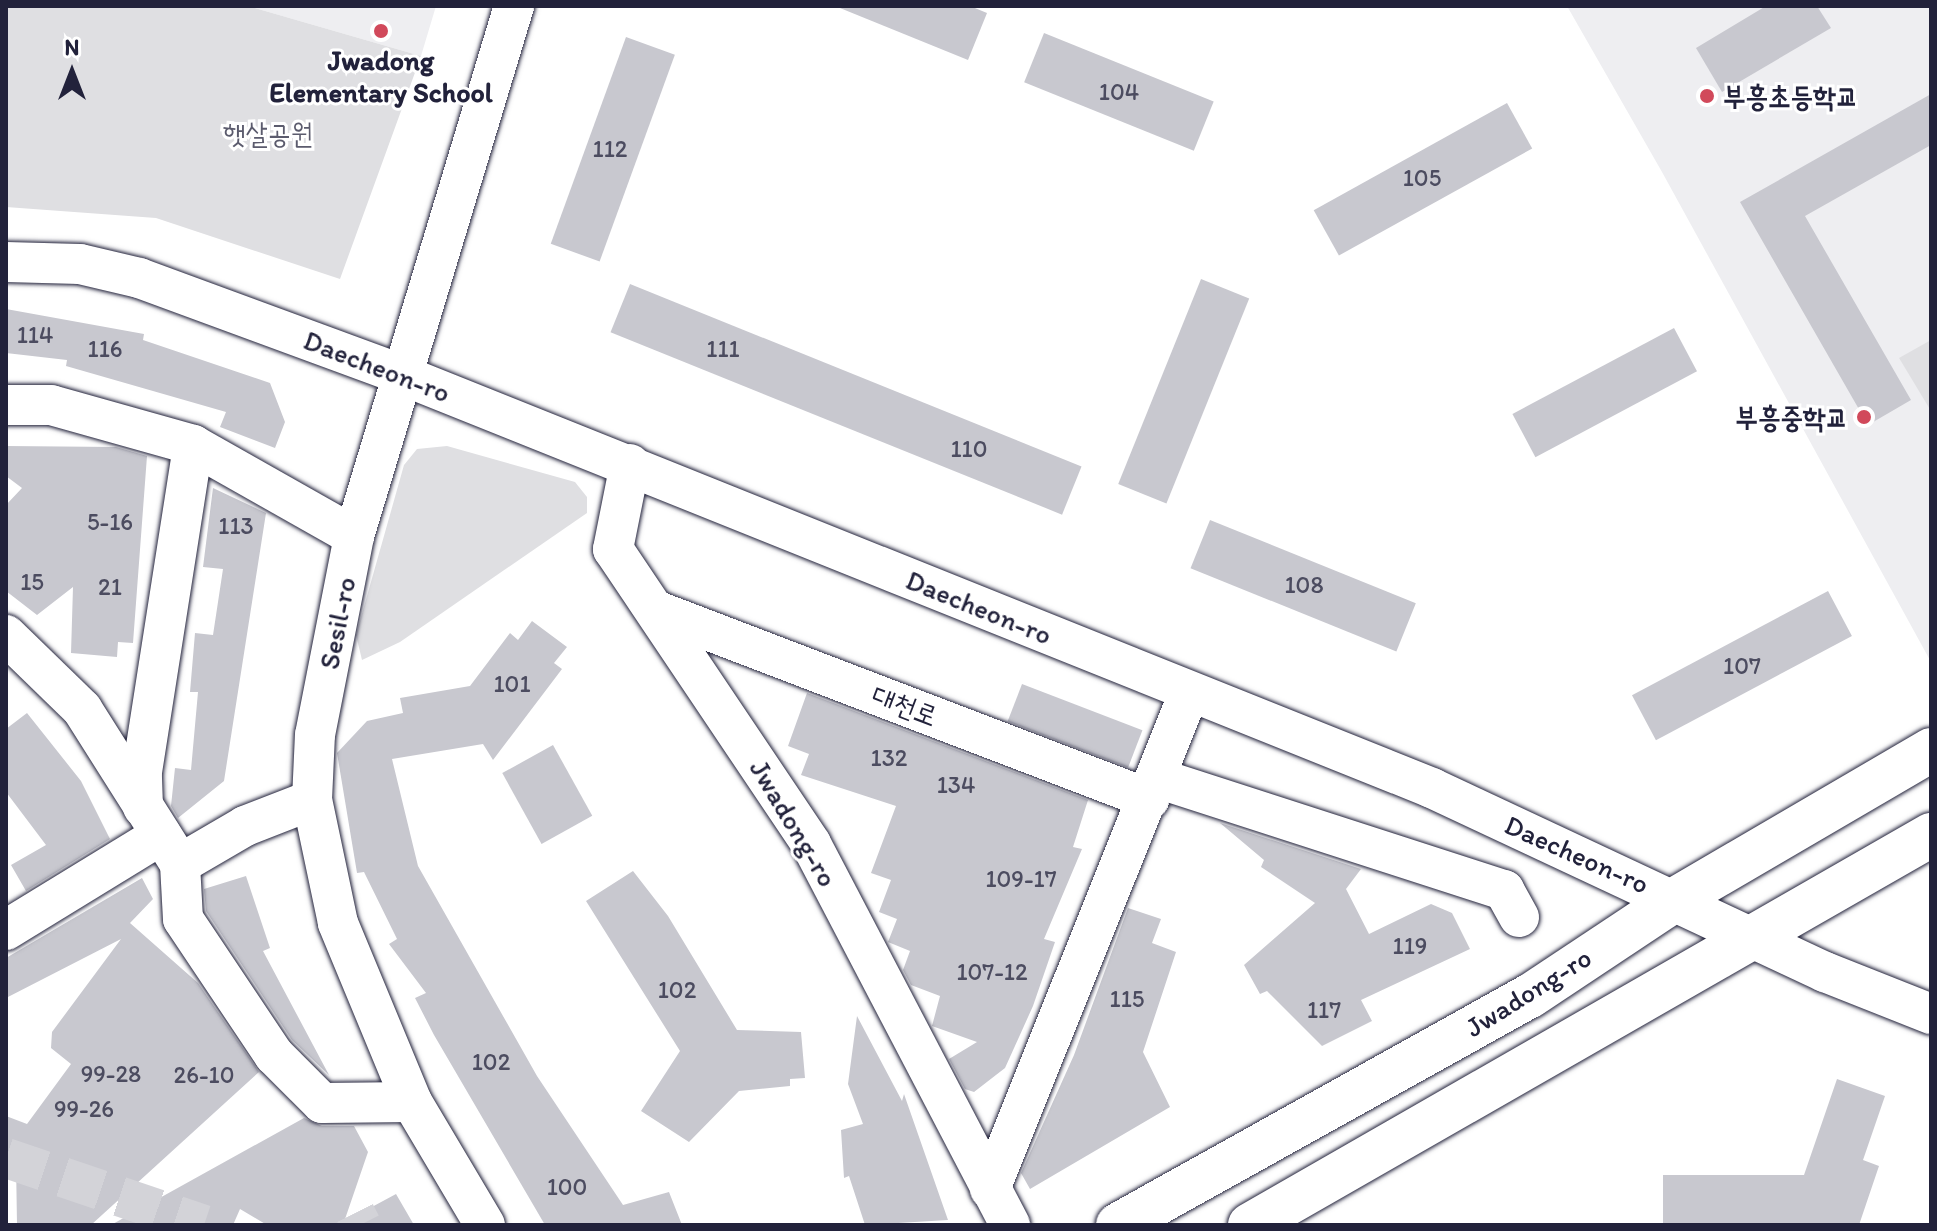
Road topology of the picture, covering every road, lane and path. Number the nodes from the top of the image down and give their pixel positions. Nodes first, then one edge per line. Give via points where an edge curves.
1 (514, 6) edge
2 (6, 262) edge
3 (402, 375) junction
4 (6, 405) edge
5 (193, 445) junction
6 (630, 464) junction
7 (354, 536) junction
8 (660, 612) junction
9 (6, 635) edge
10 (1189, 693) junction
11 (1931, 750) edge
12 (1153, 789) junction
13 (312, 800) junction
14 (1931, 835) edge
15 (161, 836) junction
16 (1676, 899) junction
17 (1519, 917) dead end
18 (6, 930) edge
19 (1755, 938) junction
20 (1931, 1014) edge
21 (412, 1102) junction
22 (990, 1189) junction
23 (485, 1225) edge
24 (1010, 1225) edge
25 (1118, 1225) edge
26 (1250, 1225) edge

1 - 3 street, Sesil-ro
2 - 3 street, Daecheon-ro via 80,264 139,278
3 - 6 street, Daecheon-ro
3 - 7 street, Sesil-ro
4 - 5 street via 51,405
5 - 7 street
5 - 15 street via 142,772
6 - 8 street, Jwadong-ro via 613,549
6 - 10 street, Daecheon-ro
7 - 13 street, Sesil-ro via 315,735
8 - 12 street, 대천로
8 - 22 street, Jwadong-ro via 811,844
9 - 15 street via 82,709
10 - 12 street
10 - 16 street, Daecheon-ro via 1432,788
11 - 16 main road, Jwadong-ro
12 - 17 street, 대천로 via 1504,890
12 - 22 street
13 - 15 street via 245,826
13 - 21 street, Sesil-ro via 338,923
14 - 19 main road
15 - 18 street
15 - 21 street via 183,919 274,1055 322,1103
16 - 19 street, Daecheon-ro
16 - 25 main road, Jwadong-ro via 1530,996
19 - 20 street, Daecheon-ro
19 - 26 main road
21 - 23 street, Sesil-ro
22 - 24 street, Jwadong-ro

